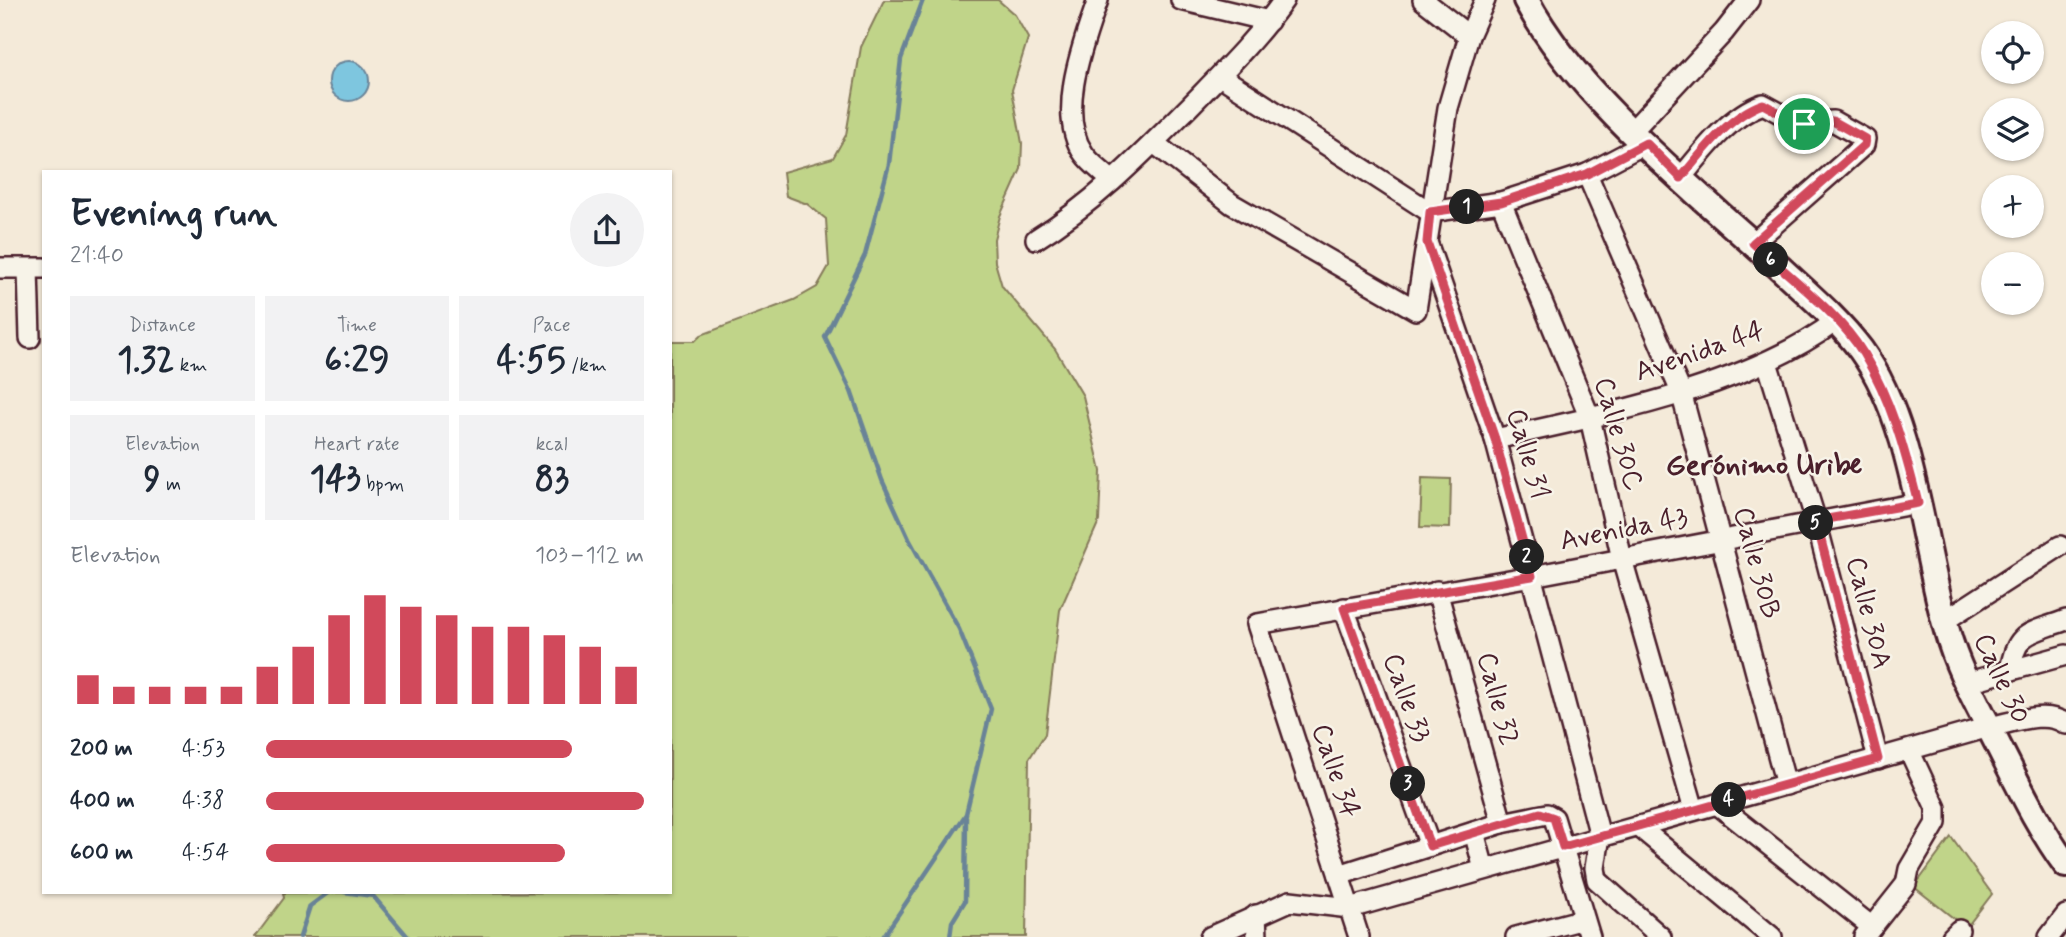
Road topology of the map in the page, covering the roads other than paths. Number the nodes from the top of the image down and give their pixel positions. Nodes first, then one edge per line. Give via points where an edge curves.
1 (1098, 0) edge
2 (1181, 0) edge
3 (1284, 0) edge
4 (1423, 0) edge
5 (1485, 0) edge
6 (1526, 0) edge
7 (1749, 0) edge
8 (1269, 21) junction
9 (1469, 36) junction
10 (1220, 76) junction
11 (1639, 137) junction
12 (1154, 142) junction
13 (1587, 174) junction
14 (1681, 178) junction
15 (1112, 181) junction
16 (1501, 202) junction
17 (1430, 212) junction
18 (1036, 239) dead end
19 (1427, 242) junction
20 (1753, 243) junction
21 (0, 268) edge
22 (36, 269) edge
23 (1836, 321) junction
24 (30, 338) dead end
25 (1767, 362) junction
26 (1681, 392) junction
27 (1590, 418) junction
28 (1495, 439) junction
29 (1918, 503) junction
30 (1816, 521) junction
31 (1721, 540) junction
32 (2060, 546) dead end
33 (1622, 559) junction
34 (1532, 576) junction
35 (1437, 591) junction
36 (1344, 608) junction
37 (2066, 620) edge
38 (1944, 621) junction
39 (1257, 624) joint
40 (2066, 655) edge
41 (2010, 671) junction
42 (1965, 683) junction
43 (2066, 724) edge
44 (1989, 727) junction
45 (1909, 750) junction
46 (1878, 759) junction
47 (1787, 785) junction
48 (1717, 804) junction
49 (1694, 810) junction
50 (1502, 823) junction
51 (1638, 826) junction
52 (1474, 832) junction
53 (1600, 836) junction
54 (1430, 846) junction
55 (1563, 847) junction
56 (2066, 866) edge
57 (1484, 869) junction
58 (1339, 874) junction
59 (1350, 908) junction
60 (1256, 915) junction
61 (2066, 915) edge
62 (1587, 928) edge
63 (1868, 932) edge
64 (1210, 937) edge
65 (1257, 937) edge
66 (1359, 937) edge
67 (1516, 937) edge
68 (1661, 937) edge
69 (1772, 937) edge
70 (2049, 937) edge

1 - 15 street via 1077,58 1071,113 1083,153
2 - 8 street
3 - 8 street
4 - 9 street
5 - 9 street, Calle 31
6 - 11 main road, Calle 30 via 1590,88
7 - 11 street
8 - 10 street
9 - 17 street, Calle 31 via 1448,108
10 - 12 street
10 - 17 street
11 - 13 street
11 - 14 main road, Calle 30
12 - 15 street
12 - 19 street via 1232,204 1416,310
13 - 16 street
13 - 26 street, Calle 30B
14 - 20 main road, Calle 30
14 - 20 street via 1737,120 1763,104 1798,123 1833,121 1865,139 1831,176
15 - 18 street via 1074,215
16 - 17 street
16 - 27 street, Calle 30C
17 - 19 street, Calle 31
19 - 28 street, Calle 31
20 - 23 main road, Calle 30
21 - 22 street
22 - 24 street
23 - 25 street, Avenida 44
23 - 29 main road, Calle 30 via 1862,351 1883,392
25 - 26 street, Avenida 44
25 - 30 street, Calle 30A
26 - 27 street, Avenida 44
26 - 31 street, Calle 30B
27 - 28 street, Avenida 44
27 - 33 street, Calle 30C
28 - 34 street, Calle 31
29 - 30 street, Avenida 43
29 - 38 main road, Calle 30
30 - 31 street, Avenida 43
30 - 46 street, Calle 30A
31 - 33 street, Avenida 43
31 - 47 street, Calle 30B
32 - 38 street
33 - 34 street, Avenida 43
33 - 49 street, Calle 30C
34 - 35 street, Avenida 43
34 - 53 street, Calle 31
35 - 36 street, Avenida 43
35 - 50 street, Calle 32
36 - 39 street, Avenida 43
36 - 54 street, Calle 33
37 - 41 street via 2020,639 2013,647
38 - 42 main road, Calle 30
39 - 58 street, Calle 34
40 - 41 street
41 - 42 street
42 - 44 main road, Calle 30
43 - 44 street via 2042,717
44 - 45 street
44 - 56 main road, Calle 30 via 2043,834
45 - 46 street
45 - 63 street via 1936,808 1936,823 1909,869 1906,884
46 - 47 street
47 - 48 street
48 - 49 street
48 - 63 street
49 - 51 street
50 - 52 street
50 - 55 street via 1547,814 1554,818
51 - 53 street
51 - 69 street
52 - 54 street
52 - 57 street
53 - 55 street
53 - 68 street via 1597,880
54 - 58 street
55 - 57 street
55 - 62 street
57 - 59 street
58 - 59 street, Calle 34
59 - 60 street via 1290,901
59 - 66 street, Calle 34
60 - 64 street
60 - 65 street
61 - 70 street
62 - 67 street

